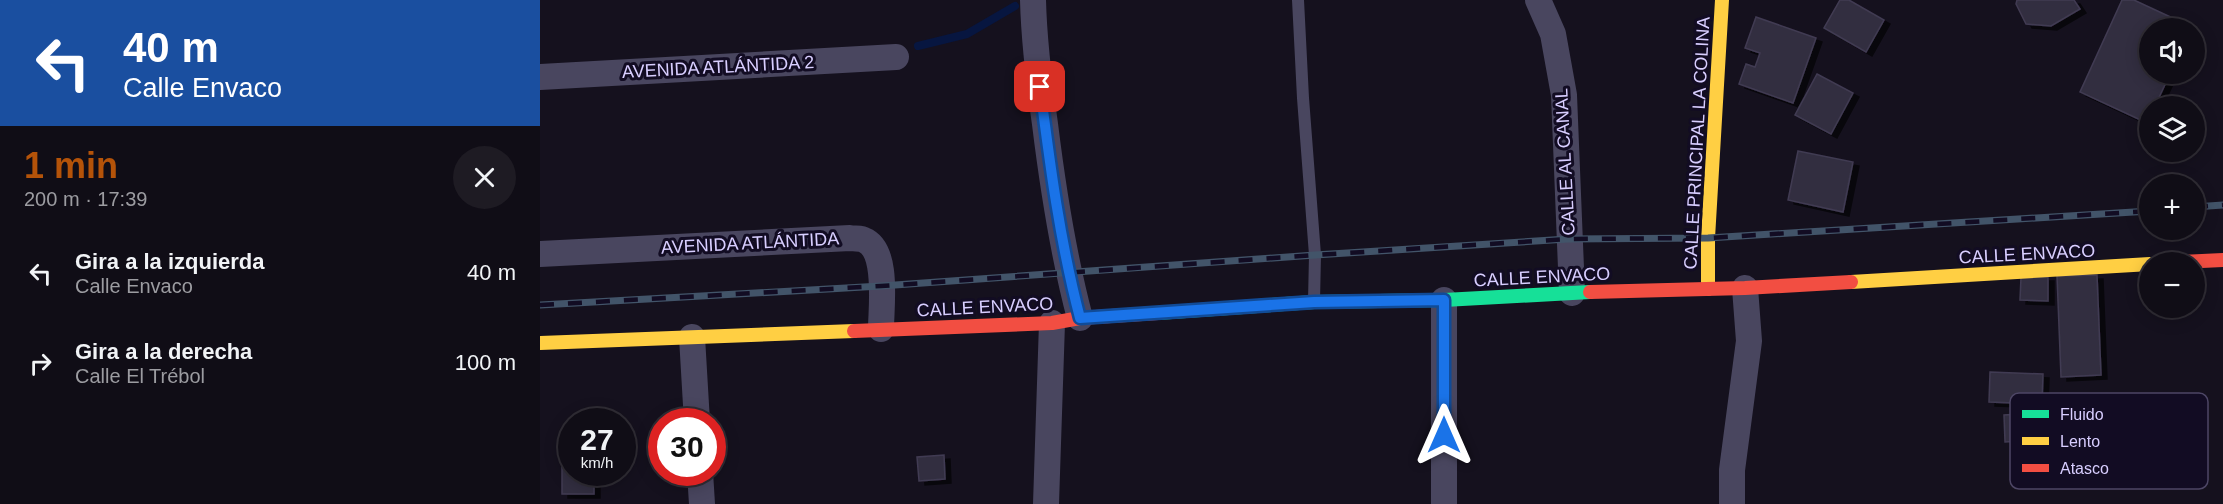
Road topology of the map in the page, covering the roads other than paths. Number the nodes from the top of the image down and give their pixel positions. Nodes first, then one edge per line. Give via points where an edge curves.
1 (1033, 0) edge
2 (1298, 0) edge
3 (1538, 0) edge
4 (1722, 0) edge
5 (896, 57) dead end
6 (540, 77) edge
7 (540, 254) edge
8 (2223, 260) edge
9 (2205, 261) edge
10 (2139, 265) edge
11 (1745, 288) junction
12 (1708, 289) junction
13 (1572, 293) junction
14 (1444, 300) junction
15 (1314, 302) junction
16 (1080, 318) junction
17 (1052, 323) junction
18 (881, 329) junction
19 (692, 337) junction
20 (540, 343) edge
21 (696, 408) edge
22 (701, 486) edge
23 (702, 504) edge
24 (1046, 504) edge
25 (1444, 504) edge
26 (1732, 504) edge

1 - 16 street via 1034,43 1054,197
2 - 15 lane via 1315,255
3 - 13 street, CALLE AL CANAL via 1553,34 1564,95
4 - 12 street, CALLE PRINCIPAL LA COLINA
5 - 6 street, AVENIDA ATLÁNTIDA 2
7 - 18 street, AVENIDA ATLÁNTIDA via 865,240 876,249 881,265
8 - 9 street
10 - 11 street, CALLE ENVACO
11 - 12 street, CALLE ENVACO
11 - 26 street via 1749,341 1732,470
12 - 13 street, CALLE ENVACO
13 - 14 street, CALLE ENVACO
14 - 15 street, CALLE ENVACO
14 - 25 street
15 - 16 street, CALLE ENVACO
16 - 17 street, CALLE ENVACO
17 - 18 street, CALLE ENVACO
17 - 24 street
18 - 19 street, CALLE ENVACO
19 - 20 street, CALLE ENVACO
19 - 21 street
22 - 23 street

